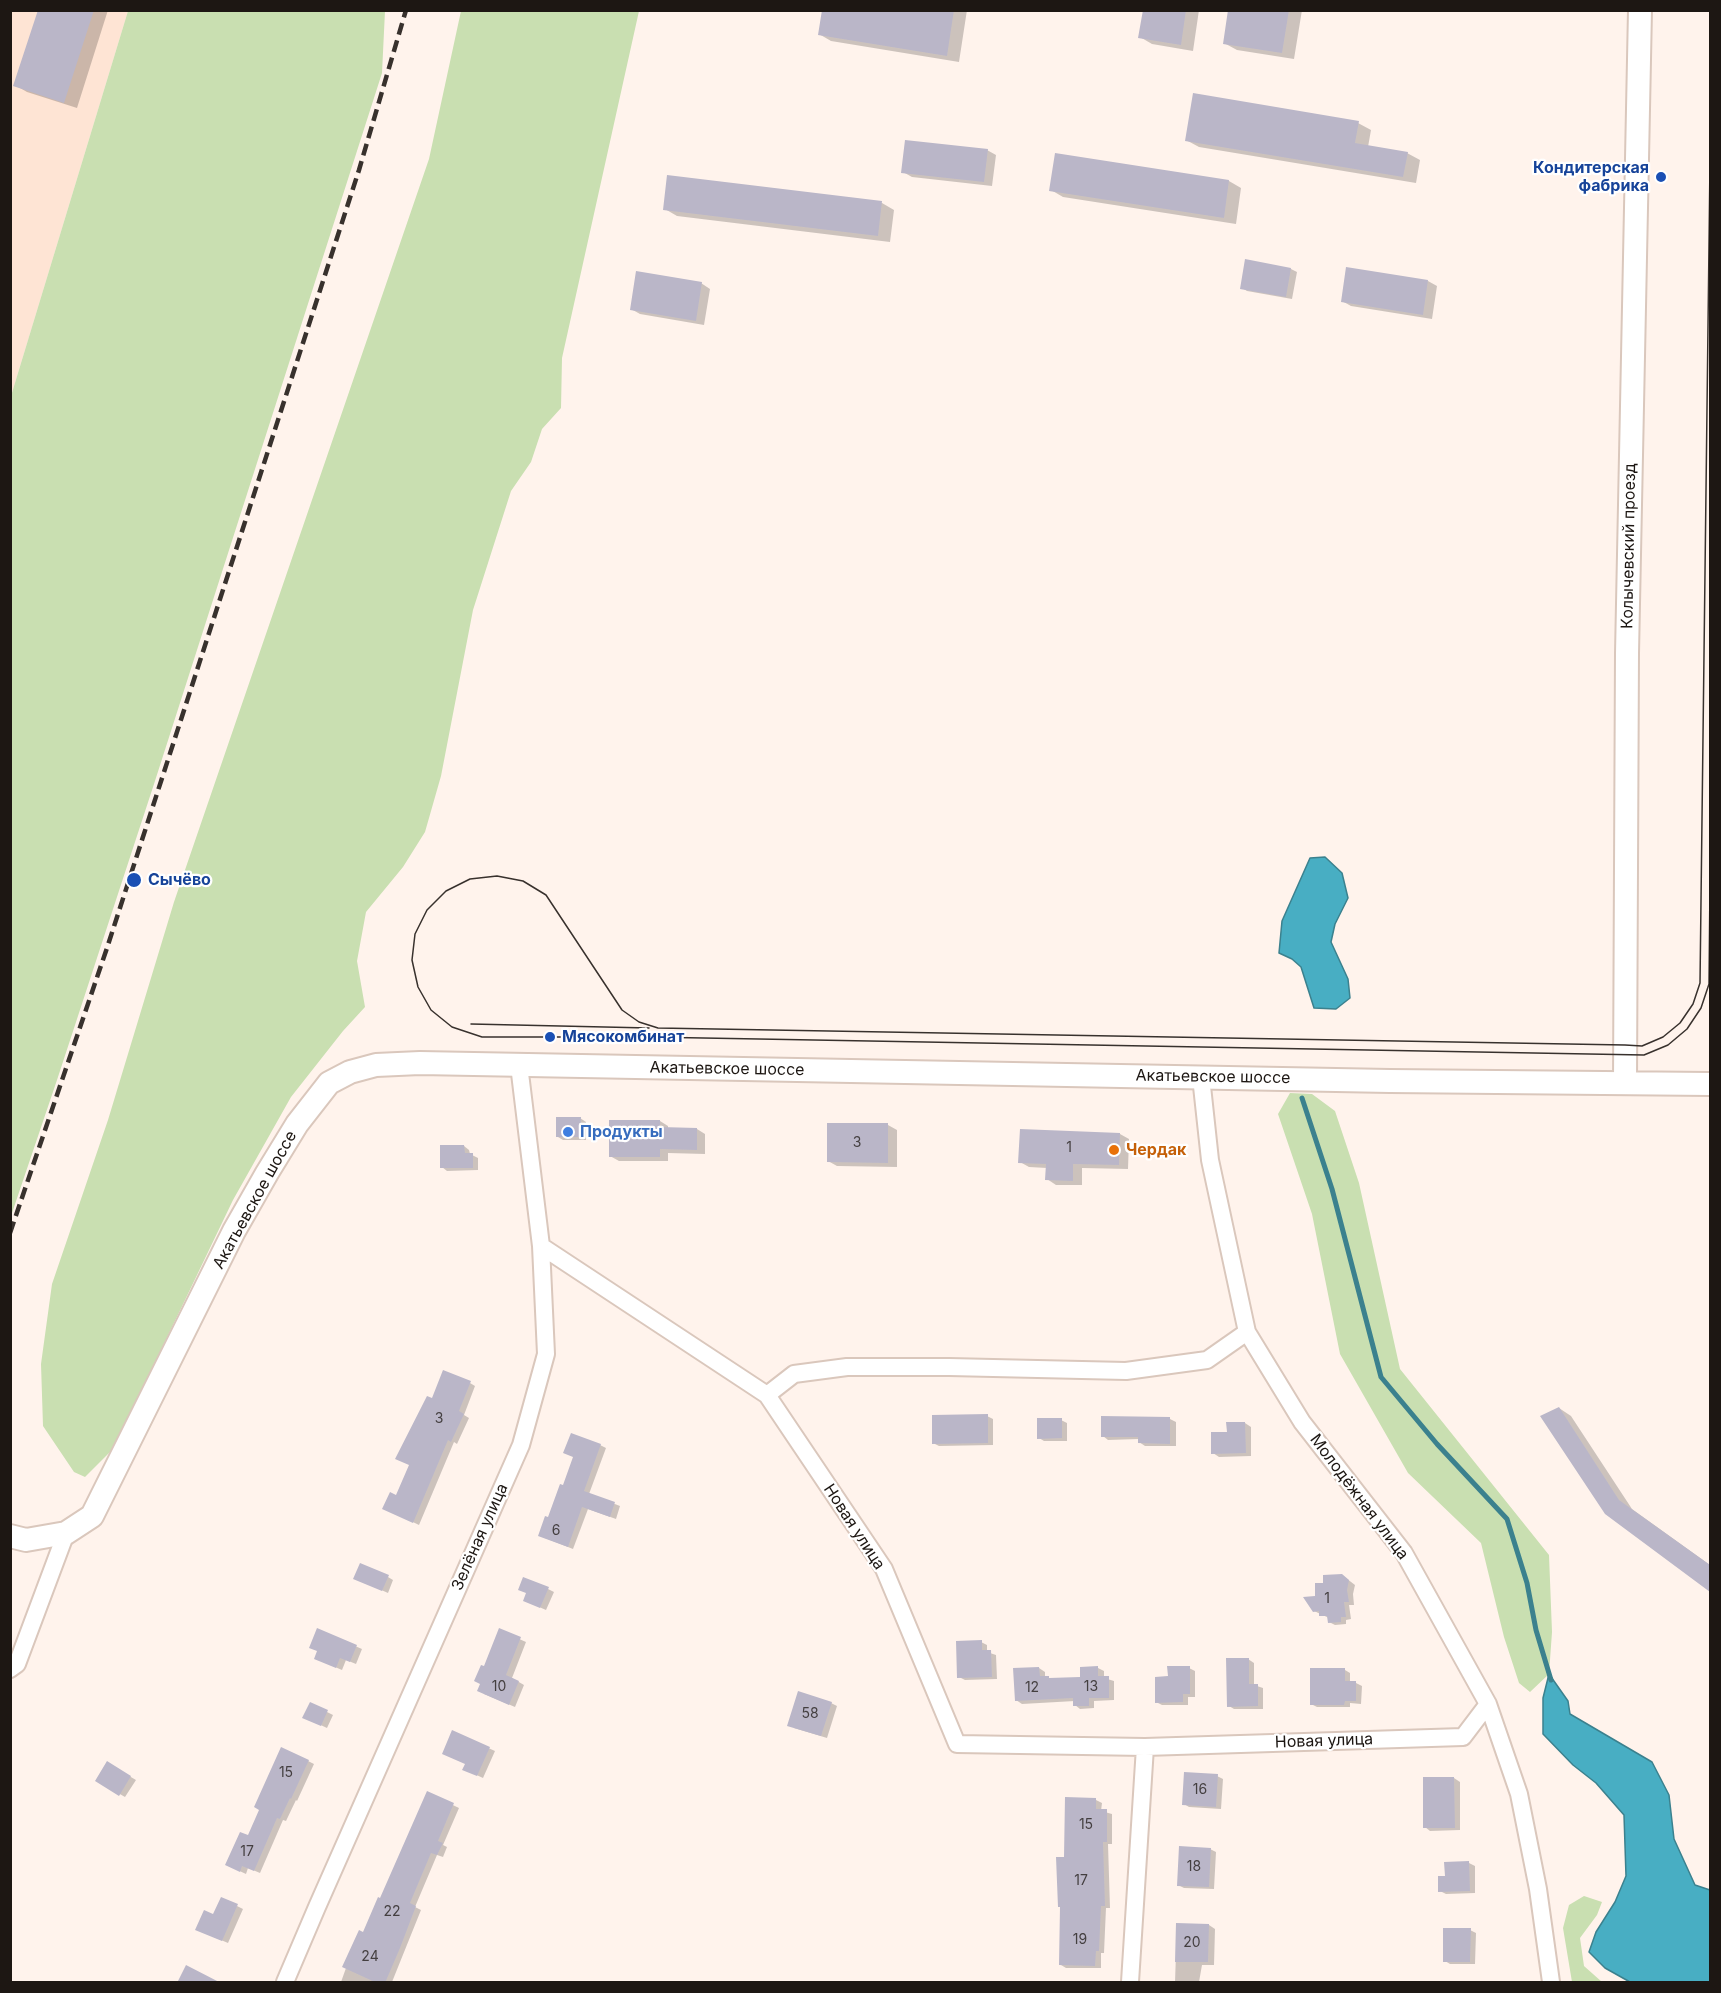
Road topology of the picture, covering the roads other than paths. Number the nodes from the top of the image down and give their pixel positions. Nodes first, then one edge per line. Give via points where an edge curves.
1 (1640, 10) edge
2 (519, 1065) junction
3 (1201, 1077) junction
4 (1625, 1082) junction
5 (1710, 1084) edge
6 (541, 1246) junction
7 (1247, 1332) junction
8 (767, 1395) junction
9 (66, 1533) junction
10 (10, 1536) edge
11 (10, 1669) edge
12 (1488, 1704) junction
13 (1145, 1747) junction
14 (285, 1983) edge
15 (1130, 1983) edge
16 (1551, 1983) edge

1 - 4 main road, Колычевский проезд via 1627,653
2 - 3 main road, Акатьевское шоссе
2 - 6 street, Зелёная улица
2 - 9 main road, Акатьевское шоссе via 376,1065 329,1083 297,1124 234,1231 93,1516
3 - 4 main road, Акатьевское шоссе
3 - 7 street, Молодёжная улица via 1210,1160
4 - 5 main road, Акатьевское шоссе
6 - 8 street, Новая улица
6 - 14 street, Зелёная улица via 546,1354 520,1445
7 - 8 street via 1207,1360 1126,1371 847,1367 794,1374
7 - 12 street, Молодёжная улица via 1302,1422 1404,1553
8 - 13 street, Новая улица via 884,1569 957,1744
9 - 10 main road, Акатьевское шоссе via 26,1540
9 - 11 street via 17,1664
12 - 13 street, Новая улица via 1463,1737
12 - 16 street, Молодёжная улица via 1519,1794
13 - 15 street

